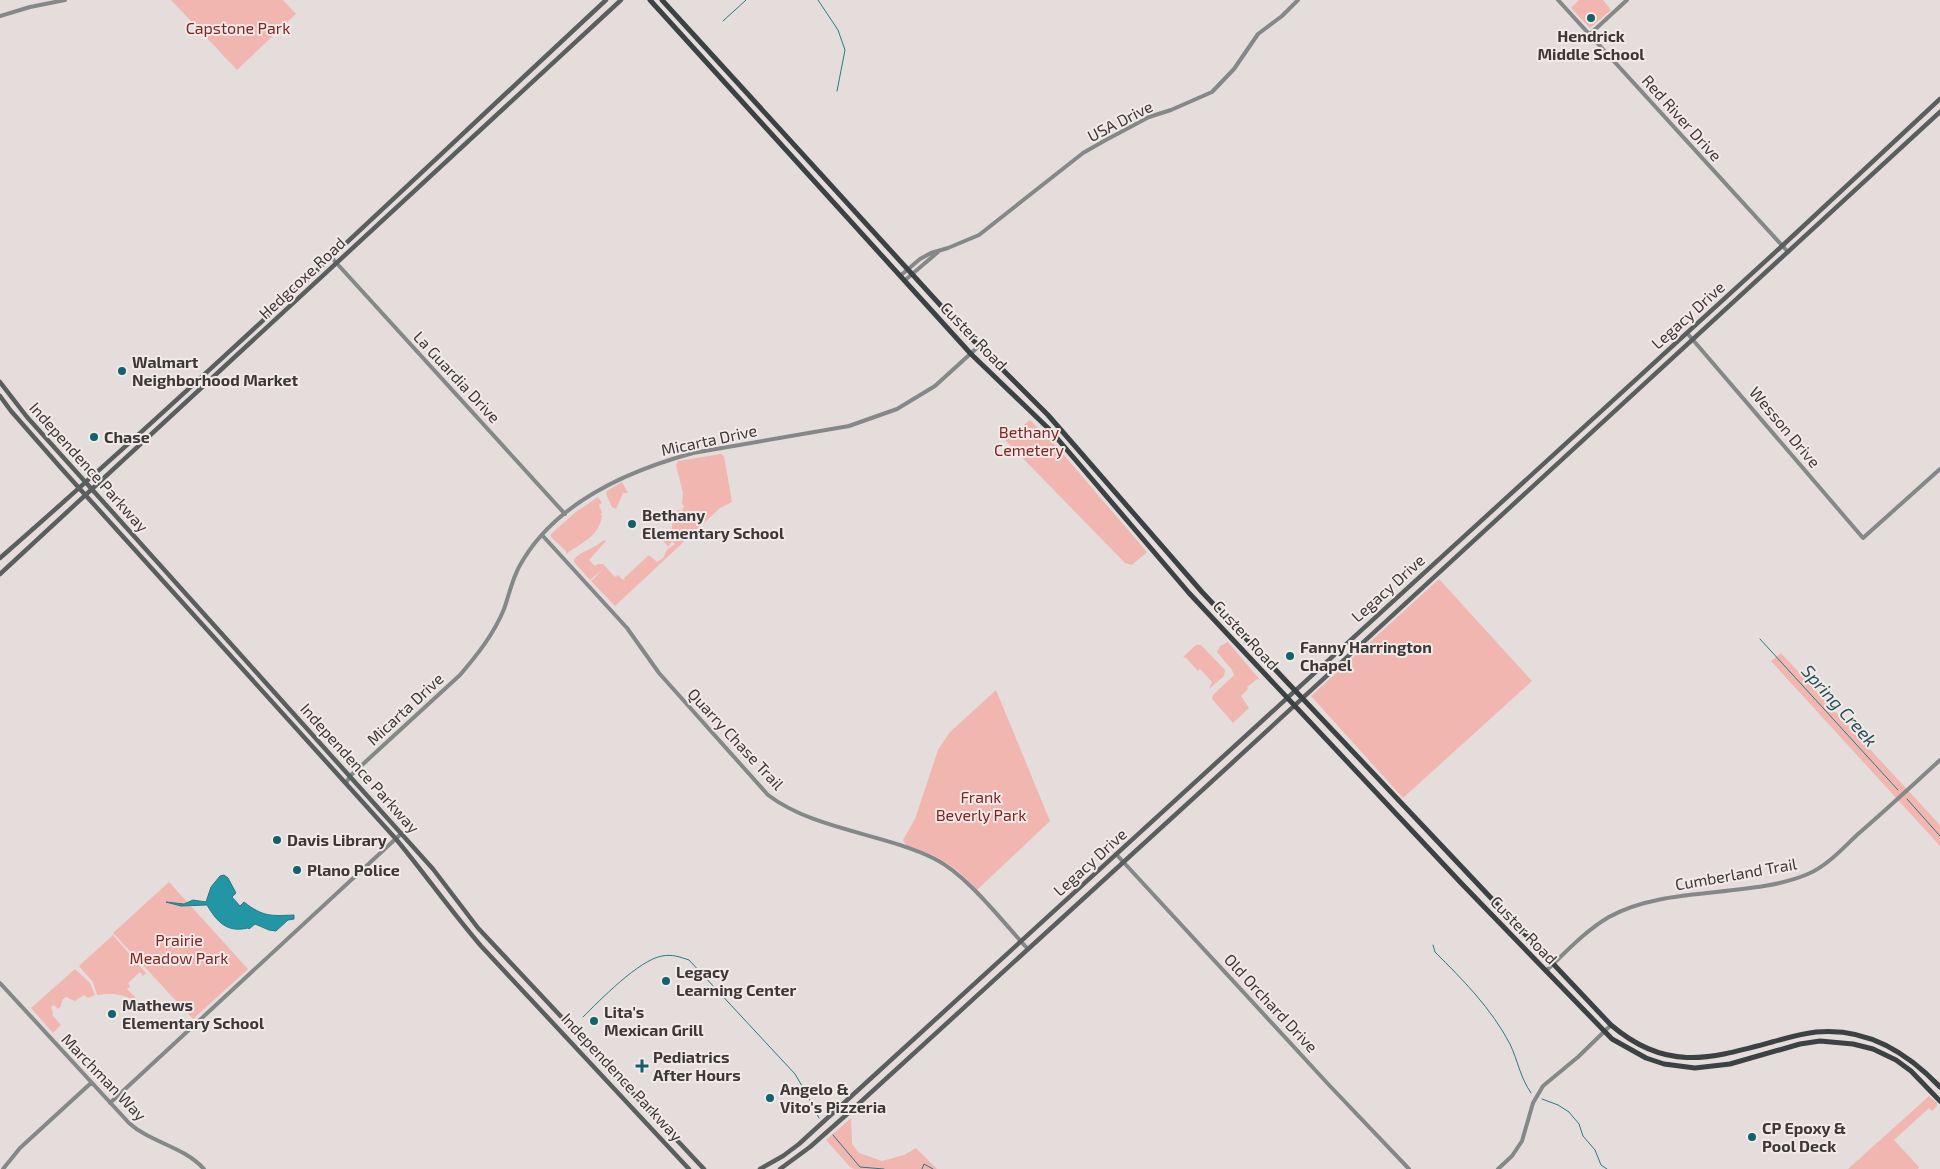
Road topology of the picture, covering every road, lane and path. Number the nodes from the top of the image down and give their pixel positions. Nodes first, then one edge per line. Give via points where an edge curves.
1 (65, 0) edge
2 (606, 0) edge
3 (621, 0) edge
4 (650, 0) edge
5 (662, 0) edge
6 (1298, 0) edge
7 (1558, 0) edge
8 (1627, 0) edge
9 (0, 16) edge
10 (689, 31) junction
11 (1589, 35) junction
12 (683, 37) junction
13 (552, 50) junction
14 (559, 57) junction
15 (1940, 99) edge
16 (1940, 112) edge
17 (1782, 246) junction
18 (1788, 252) junction
19 (331, 257) junction
20 (337, 263) junction
21 (909, 272) junction
22 (902, 278) junction
23 (1687, 333) junction
24 (1693, 340) junction
25 (979, 346) junction
26 (971, 354) junction
27 (0, 382) edge
28 (0, 396) edge
29 (35, 426) junction
30 (29, 432) junction
31 (140, 432) junction
32 (147, 439) junction
33 (1940, 469) edge
34 (85, 482) junction
35 (80, 487) junction
36 (92, 489) junction
37 (86, 495) junction
38 (565, 514) junction
39 (542, 535) junction
40 (0, 558) edge
41 (0, 574) edge
42 (1235, 626) junction
43 (1227, 633) junction
44 (1346, 644) junction
45 (1352, 652) junction
46 (1295, 691) junction
47 (1288, 698) junction
48 (1302, 698) junction
49 (1295, 704) junction
50 (1349, 748) junction
51 (1225, 755) junction
52 (1342, 755) junction
53 (1940, 760) edge
54 (1232, 763) junction
55 (350, 776) junction
56 (344, 781) junction
57 (402, 833) junction
58 (396, 839) junction
59 (1116, 854) junction
60 (1123, 862) junction
61 (1502, 911) junction
62 (1495, 917) junction
63 (1021, 941) junction
64 (1028, 948) junction
65 (1553, 965) junction
66 (1546, 971) junction
67 (0, 983) edge
68 (1610, 1026) junction
69 (1604, 1032) junction
70 (1844, 1033) junction
71 (1843, 1042) junction
72 (1680, 1058) junction
73 (1678, 1067) junction
74 (91, 1083) junction
75 (1940, 1087) edge
76 (640, 1100) junction
77 (1940, 1101) edge
78 (110, 1103) junction
79 (632, 1108) junction
80 (783, 1156) junction
81 (788, 1164) junction
82 (3, 1169) edge
83 (204, 1169) edge
84 (689, 1169) edge
85 (704, 1169) edge
86 (760, 1169) edge
87 (780, 1169) edge
88 (1409, 1169) edge
89 (1498, 1169) edge

1 - 9 street
2 - 13 main road, Hedgcoxe Road
3 - 14 main road, Hedgcoxe Road
4 - 12 main road, Custer Road
5 - 10 main road, Custer Road
6 - 21 street, USA Drive via 1258,34 1212,92 1149,117 1104,141 1077,158 979,235 940,250
7 - 11 street, Red River Drive
8 - 11 street
10 - 12 main road
10 - 21 main road, Custer Road
11 - 17 street, Red River Drive
12 - 22 main road, Custer Road
13 - 14 main road
13 - 19 main road, Hedgcoxe Road
14 - 20 main road, Hedgcoxe Road
15 - 17 main road, Legacy Drive
16 - 18 main road, Legacy Drive
17 - 18 street, Red River Drive
17 - 23 main road, Legacy Drive
18 - 24 main road, Legacy Drive
19 - 20 street, La Guardia Drive
19 - 31 main road, Hedgcoxe Road
20 - 32 main road, Hedgcoxe Road
20 - 38 street, La Guardia Drive
21 - 22 street, USA Drive
21 - 25 main road, Custer Road
22 - 26 main road, Custer Road
23 - 24 street, Wesson Drive
23 - 44 main road, Legacy Drive
24 - 33 street, Wesson Drive via 1863,538
24 - 45 main road, Legacy Drive
25 - 26 street, Micarta Drive
25 - 42 main road, Custer Road via 1048,414 1175,562
26 - 38 street, Micarta Drive via 940,382 897,409 849,426 670,459 612,482
26 - 43 main road, Custer Road via 1050,430
27 - 29 main road, Independence Parkway
28 - 30 main road, Independence Parkway
29 - 30 main road
29 - 34 main road, Independence Parkway
30 - 35 main road, Independence Parkway
31 - 32 main road
31 - 34 main road, Hedgcoxe Road
32 - 36 main road, Hedgcoxe Road
34 - 35 main road, Hedgcoxe Road
34 - 36 main road, Independence Parkway
35 - 37 main road, Independence Parkway
35 - 40 main road, Hedgcoxe Road
36 - 37 main road, Hedgcoxe Road
36 - 55 main road, Independence Parkway
37 - 41 main road, Hedgcoxe Road
37 - 56 main road, Independence Parkway
38 - 39 street, Micarta Drive
39 - 55 street, Micarta Drive via 518,570 503,611 475,657 460,675
39 - 63 street, Quarry Chase Trail via 627,628 658,673 768,795 801,814 935,859 961,877
42 - 43 main road
42 - 46 main road, Custer Road
43 - 47 main road, Custer Road
44 - 45 main road
44 - 46 main road, Legacy Drive
45 - 48 main road, Legacy Drive
46 - 47 main road, Legacy Drive
46 - 48 main road, Custer Road
47 - 49 main road, Custer Road
47 - 51 main road, Legacy Drive
48 - 49 main road, Legacy Drive
48 - 50 main road, Custer Road
49 - 52 main road, Custer Road
49 - 54 main road, Legacy Drive
50 - 52 main road
50 - 61 main road, Custer Road
51 - 54 main road
51 - 59 main road, Legacy Drive
52 - 62 main road, Custer Road
53 - 65 street, Cumberland Trail via 1824,865 1811,873 1778,882 1630,908 1609,917 1587,933
54 - 60 main road, Legacy Drive
55 - 56 street, Micarta Drive
55 - 57 main road, Independence Parkway
56 - 58 main road, Independence Parkway
57 - 58 street
57 - 76 main road, Independence Parkway via 478,928
58 - 78 street
58 - 79 main road, Independence Parkway via 481,946
59 - 60 street, Old Orchard Drive
59 - 63 main road, Legacy Drive
60 - 64 main road, Legacy Drive
60 - 88 street, Old Orchard Drive
61 - 62 main road
61 - 65 main road, Custer Road
62 - 66 main road, Custer Road
63 - 64 street, Quarry Chase Trail
63 - 80 main road, Legacy Drive
64 - 81 main road, Legacy Drive
65 - 66 street, Cumberland Trail
65 - 68 main road, Custer Road
66 - 69 main road, Custer Road
67 - 74 street, Marchman Way
68 - 69 street
68 - 72 main road, Custer Road via 1645,1048
69 - 73 main road, Custer Road via 1638,1055
69 - 89 street via 1543,1086 1533,1103 1522,1141
70 - 71 main road
70 - 72 main road, Custer Road via 1805,1034 1709,1058
70 - 75 main road, Custer Road via 1865,1036 1895,1049 1918,1065
71 - 73 main road, Custer Road via 1800,1044 1712,1067
71 - 77 main road, Custer Road via 1872,1049 1896,1060
72 - 73 main road
74 - 78 street, Marchman Way
74 - 82 street via 20,1148
76 - 79 main road
76 - 85 main road, Independence Parkway
78 - 83 street, Marchman Way via 139,1132 186,1154
79 - 84 main road, Independence Parkway
80 - 81 main road
80 - 86 main road, Legacy Drive
81 - 87 main road, Legacy Drive

